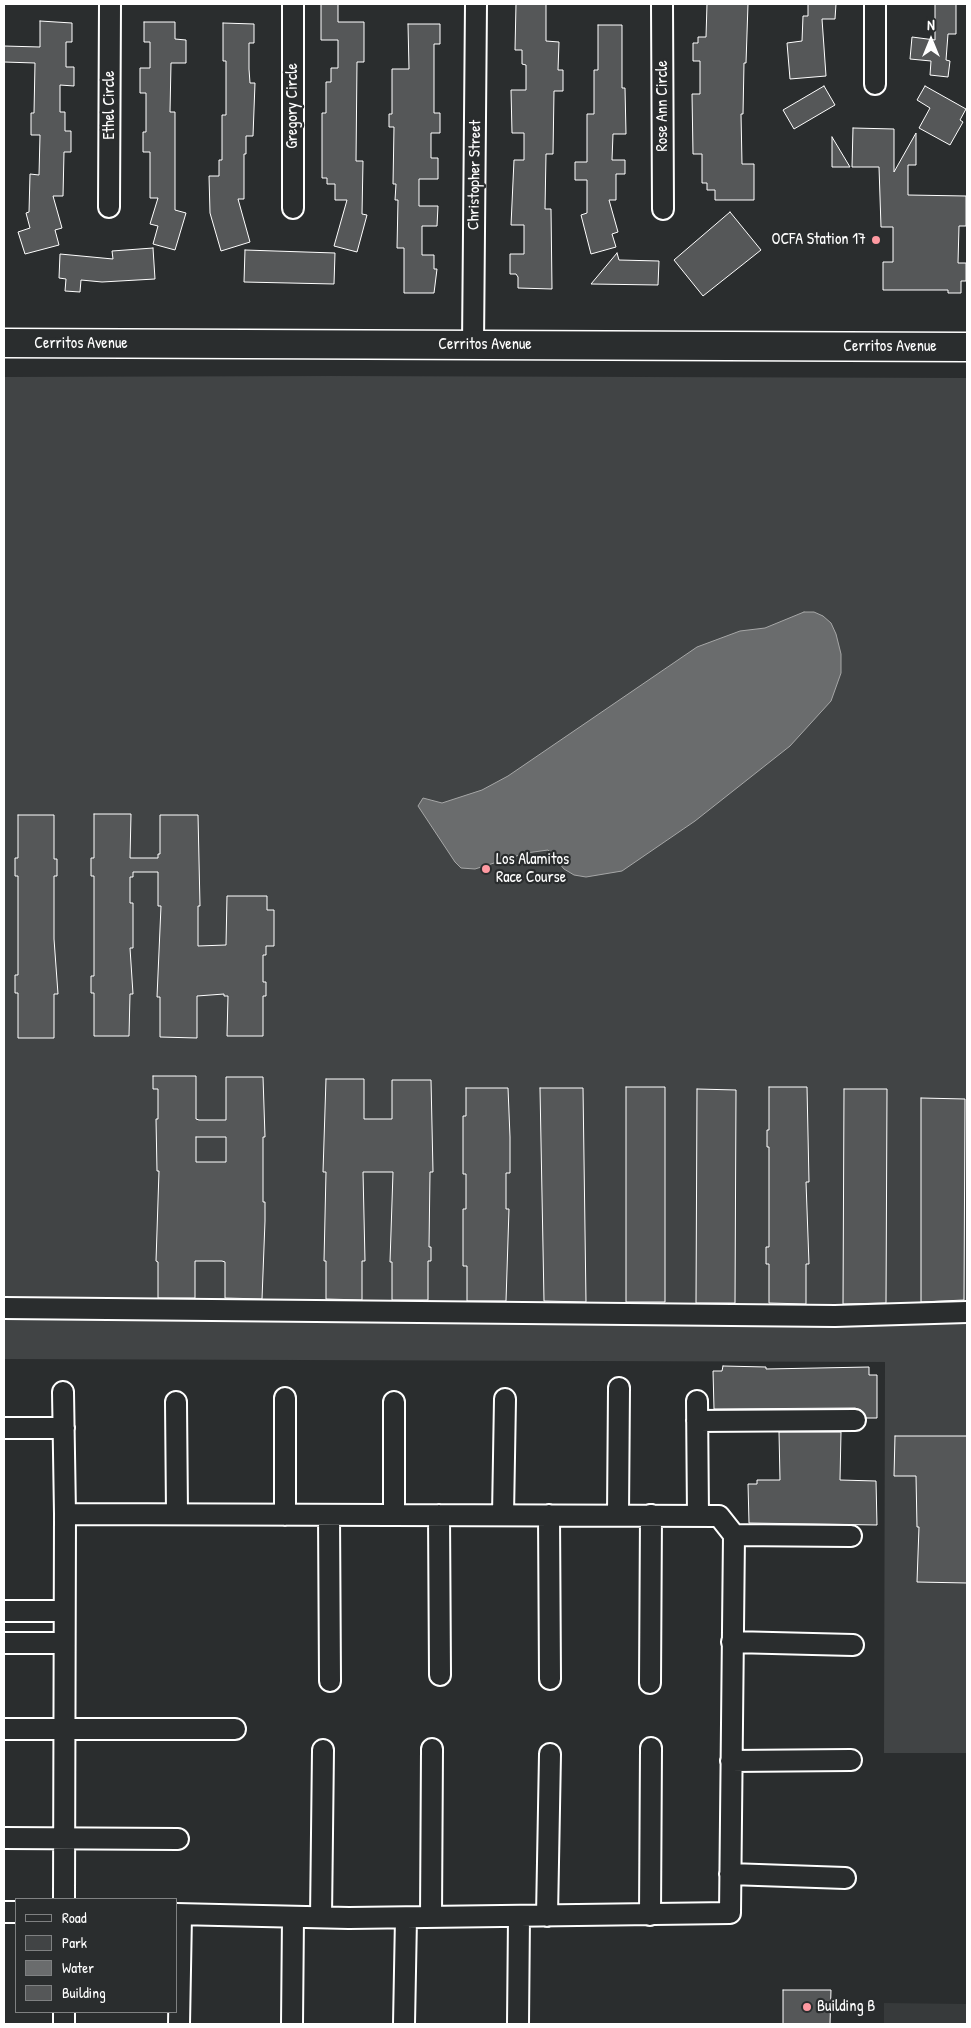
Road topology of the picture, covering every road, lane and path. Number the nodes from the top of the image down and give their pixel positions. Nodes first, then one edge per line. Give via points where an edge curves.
1 (110, 4) edge
2 (293, 4) edge
3 (476, 4) edge
4 (662, 4) edge
5 (875, 4) edge
6 (875, 84) dead end
7 (109, 207) dead end
8 (292, 208) dead end
9 (663, 209) dead end
10 (4, 343) edge
11 (473, 345) junction
12 (967, 347) edge
13 (4, 1308) edge
14 (967, 1312) edge
15 (619, 1388) dead end
16 (63, 1392) dead end
17 (285, 1398) dead end
18 (505, 1399) dead end
19 (697, 1401) dead end
20 (176, 1402) dead end
21 (394, 1402) dead end
22 (855, 1420) dead end
23 (698, 1421) junction
24 (4, 1428) edge
25 (64, 1428) junction
26 (65, 1514) junction
27 (177, 1514) junction
28 (285, 1515) junction
29 (329, 1515) junction
30 (394, 1515) junction
31 (439, 1515) junction
32 (503, 1515) junction
33 (549, 1515) junction
34 (618, 1516) junction
35 (651, 1516) junction
36 (698, 1516) junction
37 (734, 1535) junction
38 (851, 1536) dead end
39 (64, 1611) junction
40 (4, 1612) edge
41 (732, 1642) junction
42 (4, 1643) edge
43 (64, 1644) junction
44 (853, 1645) dead end
45 (440, 1675) dead end
46 (550, 1679) dead end
47 (330, 1681) dead end
48 (650, 1683) dead end
49 (4, 1729) edge
50 (235, 1729) dead end
51 (64, 1730) junction
52 (650, 1748) dead end
53 (432, 1749) dead end
54 (323, 1750) dead end
55 (550, 1754) dead end
56 (851, 1760) dead end
57 (731, 1761) junction
58 (64, 1837) junction
59 (4, 1838) edge
60 (178, 1839) dead end
61 (730, 1874) junction
62 (845, 1878) dead end
63 (64, 1898) edge
64 (179, 1915) edge
65 (650, 1915) junction
66 (519, 1916) junction
67 (547, 1916) junction
68 (293, 1917) junction
69 (321, 1917) junction
70 (431, 1917) junction
71 (406, 1918) junction
72 (179, 2024) edge
73 (292, 2024) edge
74 (404, 2024) edge
75 (518, 2024) edge

1 - 7 street, Ethel Circle
2 - 8 street, Gregory Circle
3 - 11 street, Christopher Street
4 - 9 street, Rose Ann Circle
5 - 6 street
10 - 11 main road, Cerritos Avenue
11 - 12 main road, Cerritos Avenue
13 - 14 street via 835,1316
15 - 34 street
16 - 25 street
17 - 28 street
18 - 32 street
19 - 23 street
20 - 27 street
21 - 30 street
22 - 23 street
23 - 36 street
24 - 25 street
25 - 26 street
26 - 27 street
26 - 39 street
27 - 28 street
28 - 29 street
29 - 30 street
29 - 47 street
30 - 31 street
31 - 32 street
31 - 45 street
32 - 33 street
33 - 34 street
33 - 46 street
34 - 35 street
35 - 36 street
35 - 48 street
36 - 37 street via 719,1516
37 - 38 street
37 - 41 street
39 - 40 street
39 - 43 street
41 - 44 street
41 - 57 street
42 - 43 street
43 - 51 street
49 - 51 street
50 - 51 street
51 - 58 street
52 - 65 street
53 - 70 street
54 - 69 street
55 - 67 street
56 - 57 street
57 - 61 street
58 - 59 street
58 - 60 street
58 - 63 street
61 - 62 street
61 - 65 street via 730,1914
64 - 68 street
64 - 72 street
65 - 67 street
66 - 67 street
66 - 70 street
66 - 75 street
68 - 69 street
68 - 73 street
69 - 71 street
70 - 71 street
71 - 74 street

